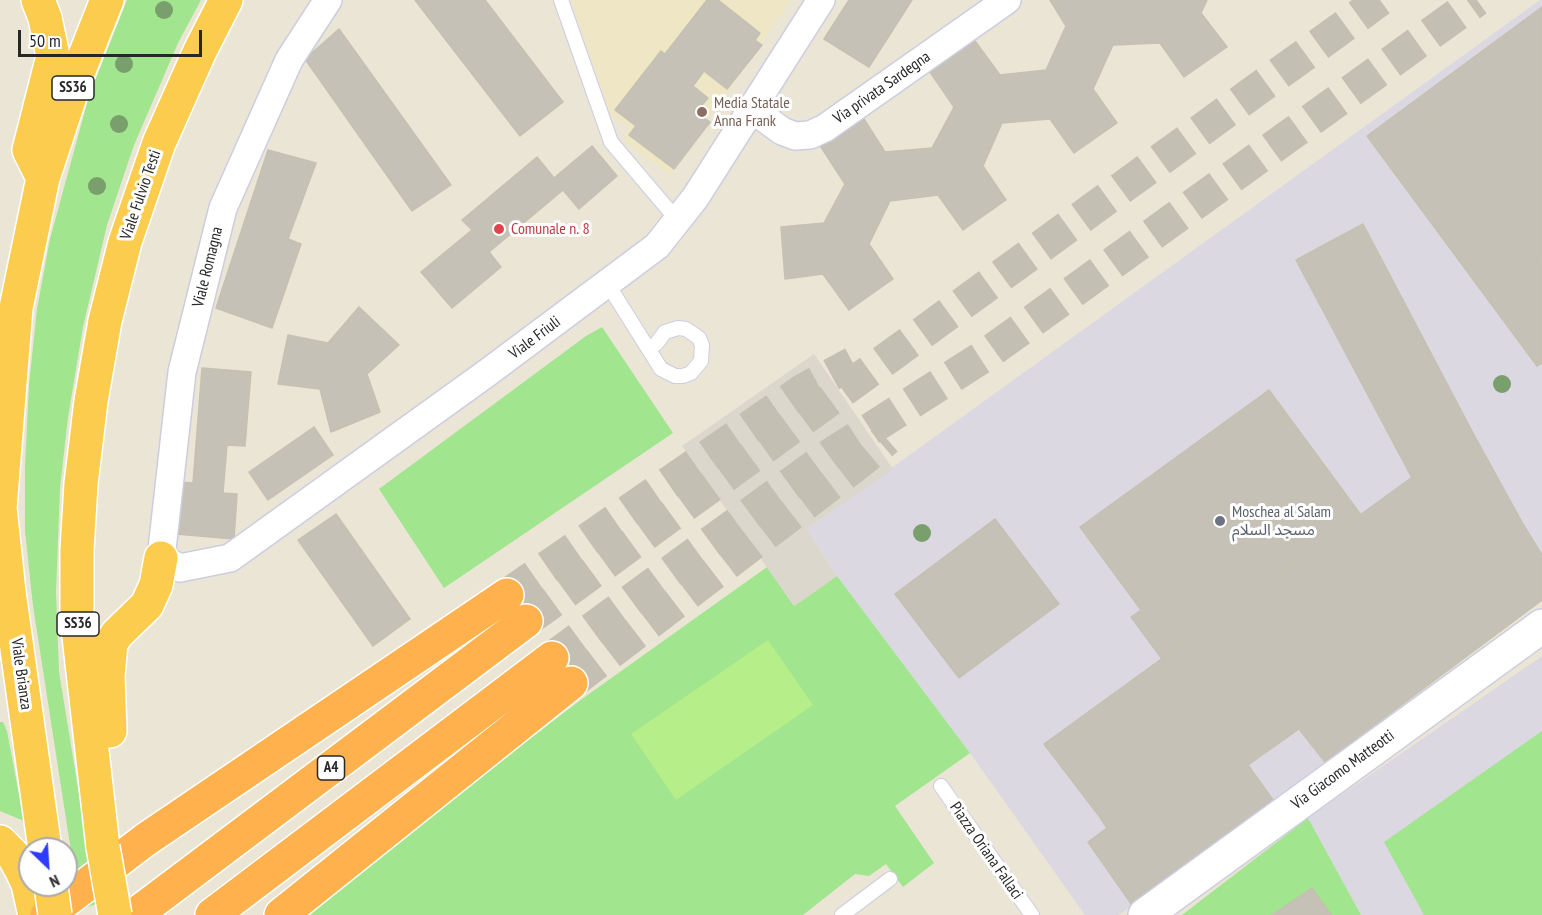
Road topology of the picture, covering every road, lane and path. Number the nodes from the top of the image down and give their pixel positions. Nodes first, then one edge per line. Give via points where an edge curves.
1 (38, 0) edge
2 (108, 0) edge
3 (226, 0) edge
4 (328, 0) edge
5 (561, 0) edge
6 (820, 0) edge
7 (1007, 0) edge
8 (752, 109) junction
9 (43, 178) junction
10 (678, 221) junction
11 (608, 283) junction
12 (656, 344) dead end
13 (0, 508) edge
14 (160, 558) junction
15 (507, 595) tunnel mouth
16 (526, 621) tunnel mouth
17 (1542, 626) edge
18 (941, 786) dead end
19 (43, 837) edge
20 (0, 842) edge
21 (103, 847) junction
22 (890, 879) dead end
23 (45, 903) edge
24 (115, 915) edge
25 (135, 915) edge
26 (212, 915) edge
27 (281, 915) edge
28 (842, 915) edge
29 (1032, 915) edge
30 (1144, 915) edge

1 - 9 highway via 53,56 29,150
2 - 9 highway, SS36 via 76,78
3 - 21 highway, Viale Fulvio Testi / SS36 via 159,143 125,242 105,321 91,401 81,484 77,619
4 - 14 street, Viale Romagna via 289,60 223,208 182,372
5 - 10 lane via 611,142
6 - 8 street, Viale Friuli
7 - 8 street, Via privata Sardegna via 810,135 795,136 782,131
8 - 10 street, Viale Friuli
9 - 13 highway, Viale Brianza / SS36 via 16,308
10 - 11 street, Viale Friuli via 657,246
11 - 12 lane via 661,369 683,376 701,361 699,338 686,329 665,332
11 - 14 street, Viale Friuli via 230,558 180,568
13 - 19 highway, Viale Brianza / SS36
14 - 21 highway via 153,596 114,638 109,652 110,745
15 - 23 highway via 145,840
16 - 25 highway, A4
17 - 30 street, Via Giacomo Matteotti
18 - 29 lane, Piazza Oriana Fallaci
20 - 23 highway
21 - 24 highway, SS36, bridge
22 - 28 lane
26 - 27 highway via 562,671

